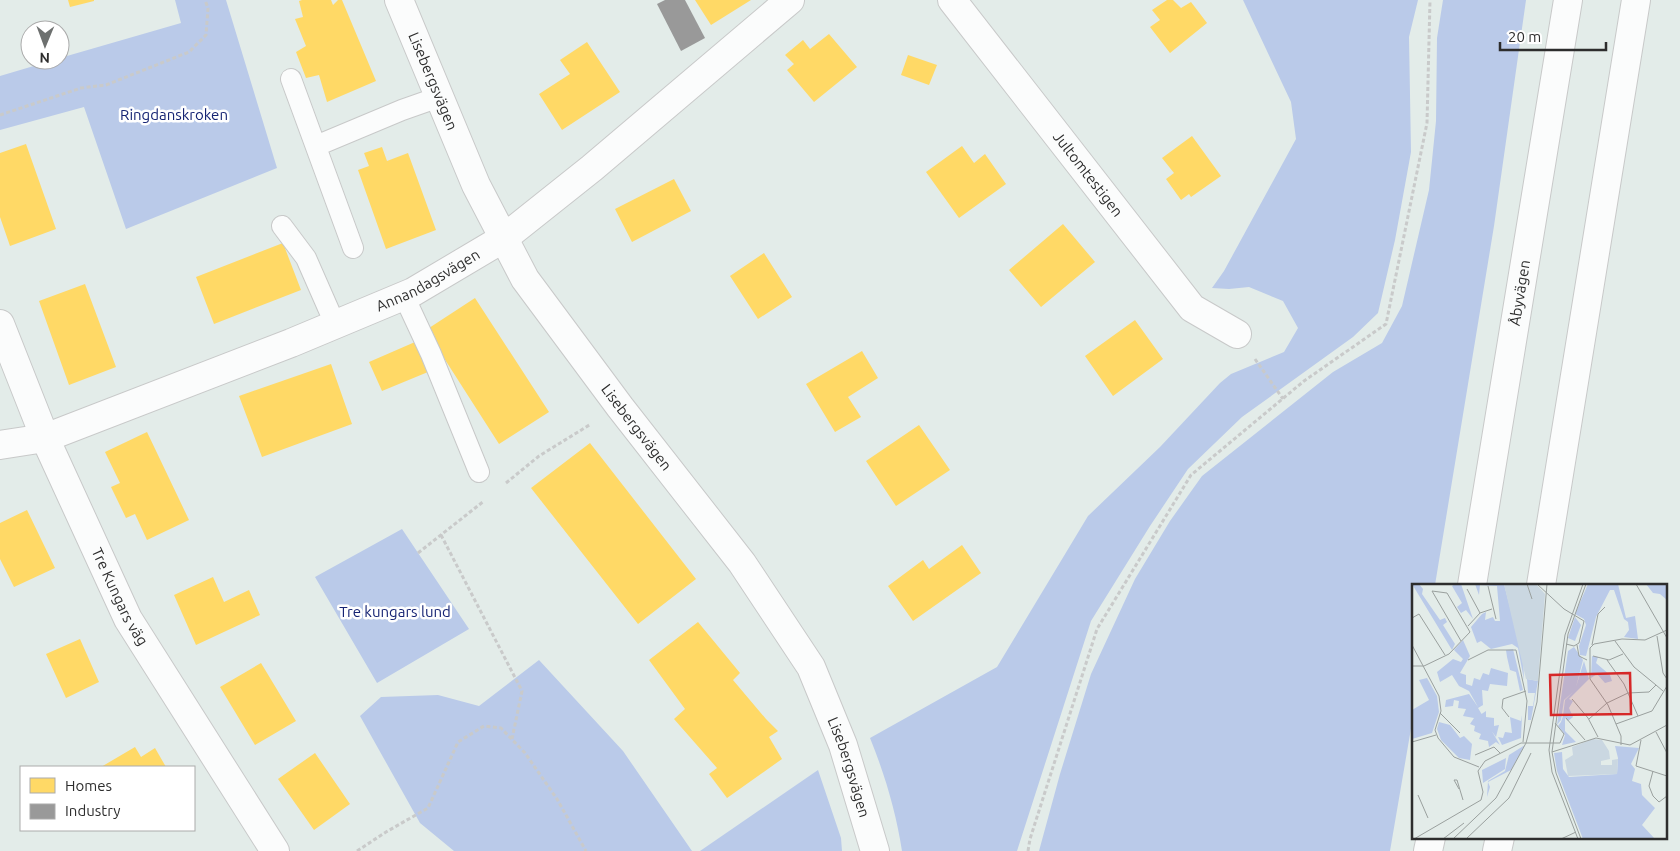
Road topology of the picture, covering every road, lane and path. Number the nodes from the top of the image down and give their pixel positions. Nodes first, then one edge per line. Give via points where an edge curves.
1 (205, 0) edge
2 (399, 0) edge
3 (790, 0) edge
4 (952, 0) edge
5 (1430, 0) edge
6 (1568, 0) edge
7 (1636, 0) edge
8 (291, 79) dead end
9 (439, 97) junction
10 (0, 115) edge
11 (316, 146) junction
12 (282, 226) dead end
13 (504, 238) junction
14 (353, 248) dead end
15 (404, 296) junction
16 (0, 324) edge
17 (336, 324) junction
18 (1237, 334) joint
19 (1283, 399) junction
20 (620, 407) junction
21 (45, 438) junction
22 (0, 445) edge
23 (480, 472) dead end
24 (502, 486) dead end
25 (486, 498) dead end
26 (441, 535) junction
27 (418, 553) dead end
28 (1472, 584) edge
29 (1540, 584) edge
30 (512, 739) junction
31 (1431, 838) edge
32 (1500, 838) edge
33 (275, 851) edge
34 (358, 851) edge
35 (586, 851) edge
36 (875, 851) edge
37 (1028, 851) edge
38 (1428, 851) edge
39 (1498, 851) edge

1 - 10 path via 208,8 206,35 190,52 106,85 81,88
2 - 9 street, Lisebergsvägen
3 - 13 street, Annandagsvägen
4 - 18 street, Jultomtestigen via 1192,308
5 - 19 path via 1427,123 1386,324
6 - 28 street, Åbyvägen
7 - 29 street
8 - 11 lane
9 - 11 lane
9 - 13 street, Lisebergsvägen via 476,185
11 - 14 lane
12 - 17 lane via 306,258
13 - 15 street, Annandagsvägen
13 - 20 street, Lisebergsvägen via 525,279
15 - 17 street, Annandagsvägen
15 - 23 lane
16 - 21 street, Tre Kungars väg
17 - 21 street, Annandagsvägen
18 - 19 path
19 - 37 path via 1191,475 1097,629
20 - 24 path via 539,456
20 - 36 street, Lisebergsvägen via 742,563 811,667 844,745
21 - 22 street, Annandagsvägen
21 - 33 street, Tre Kungars väg via 128,619
25 - 26 path
26 - 27 path
26 - 30 path via 522,691
30 - 34 path via 501,728 484,726 458,742 428,808
30 - 35 path via 557,799
31 - 38 street
32 - 39 street

